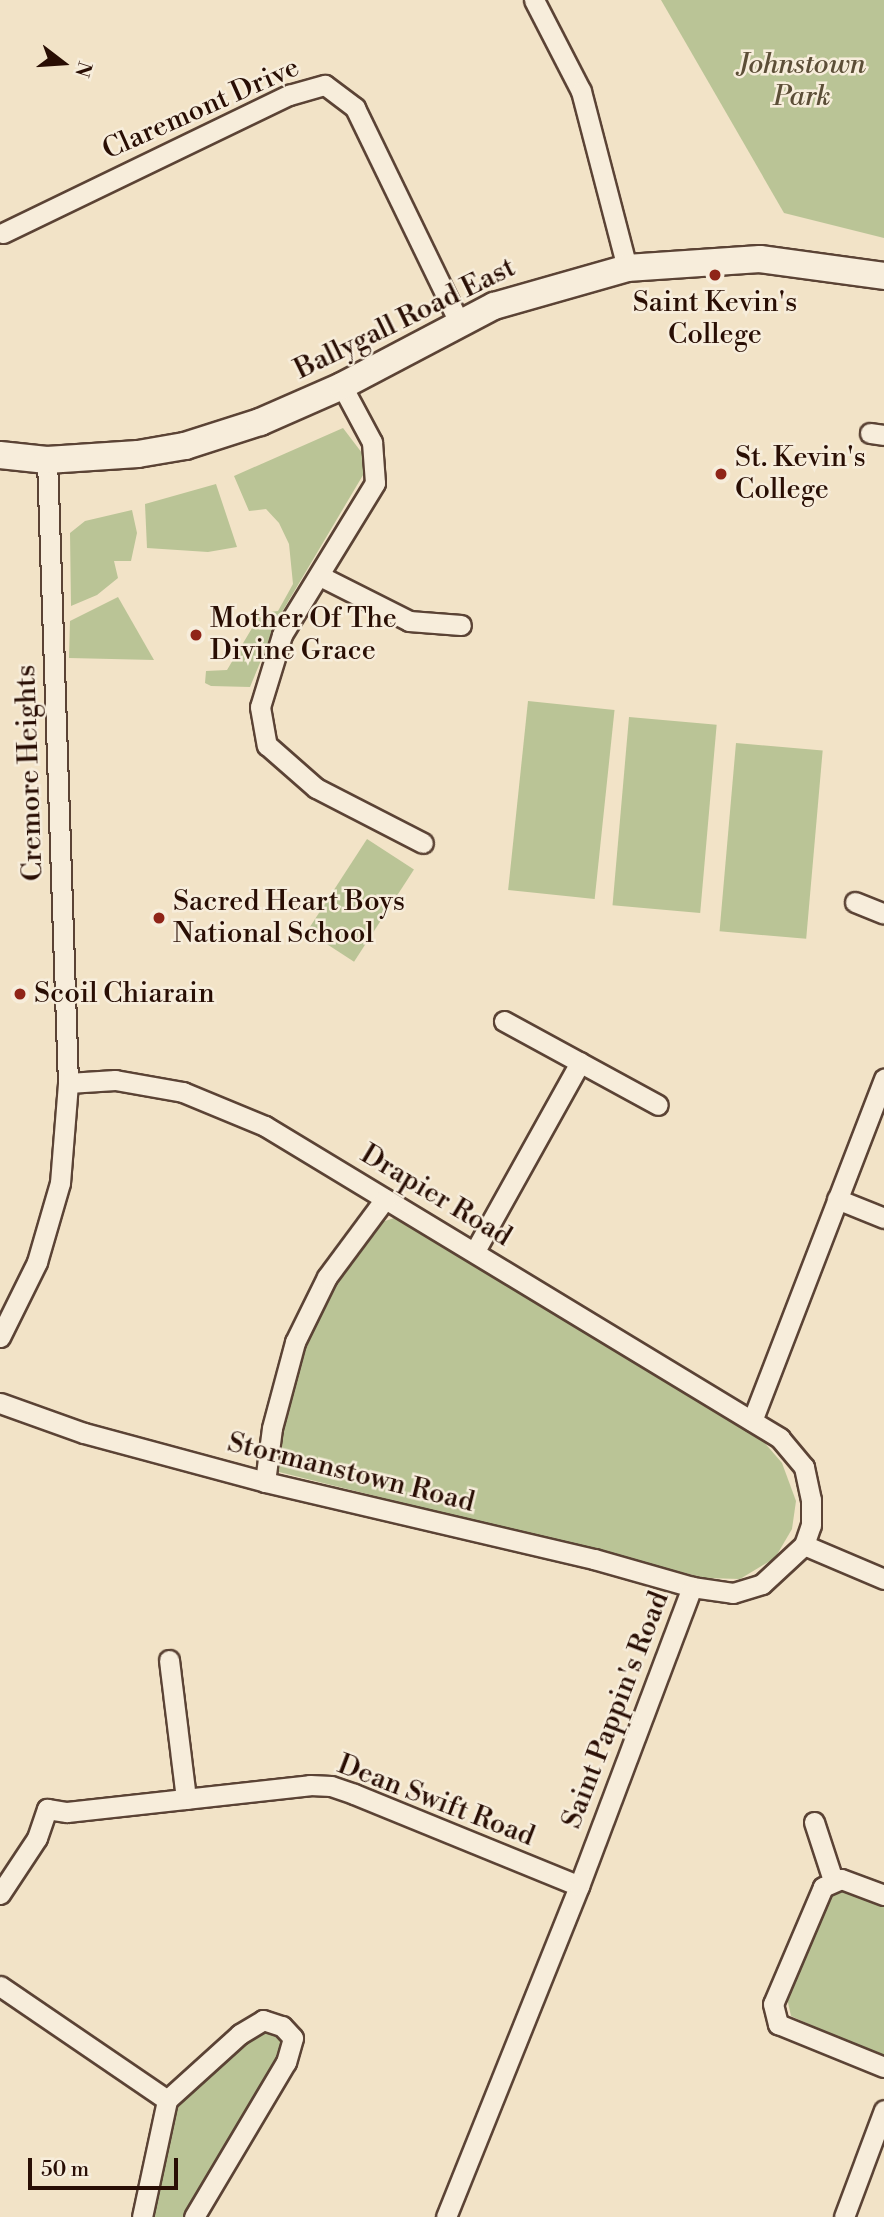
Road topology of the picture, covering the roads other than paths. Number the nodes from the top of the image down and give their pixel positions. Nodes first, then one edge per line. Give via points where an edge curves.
1 (534, 0) edge
2 (2, 233) dead end
3 (627, 268) junction
4 (884, 276) edge
5 (459, 322) junction
6 (342, 386) junction
7 (0, 455) edge
8 (47, 460) junction
9 (320, 576) junction
10 (461, 625) dead end
11 (423, 843) dead end
12 (855, 902) dead end
13 (884, 914) edge
14 (503, 1021) dead end
15 (580, 1062) junction
16 (884, 1079) edge
17 (68, 1083) junction
18 (659, 1105) dead end
19 (385, 1199) junction
20 (837, 1199) junction
21 (884, 1218) edge
22 (475, 1251) junction
23 (0, 1336) edge
24 (0, 1403) edge
25 (752, 1421) junction
26 (265, 1482) junction
27 (804, 1545) junction
28 (884, 1579) edge
29 (692, 1587) junction
30 (169, 1660) dead end
31 (186, 1799) junction
32 (814, 1822) dead end
33 (833, 1880) junction
34 (579, 1886) junction
35 (0, 1894) edge
36 (884, 1895) edge
37 (0, 1986) edge
38 (884, 2067) edge
39 (167, 2099) junction
40 (884, 2110) edge
41 (142, 2217) edge
42 (194, 2217) edge
43 (446, 2217) edge
44 (844, 2217) edge

1 - 3 street via 581,91
2 - 5 street, Claremont Drive via 276,101 325,85 355,108
3 - 4 street, Ballygall Road East via 760,259
3 - 5 street, Ballygall Road East via 545,288
5 - 6 street, Ballygall Road East
6 - 8 street, Ballygall Road East via 260,422 185,446
6 - 9 street via 372,442 375,483
7 - 8 street, Ballygall Road East
8 - 17 street, Cremore Heights
9 - 10 street via 409,621
9 - 11 street via 282,635 268,672 260,707 267,745 316,788
12 - 13 street
14 - 15 street
15 - 18 street
15 - 22 street
16 - 20 street
17 - 19 street, Drapier Road via 115,1080 183,1092 265,1126
17 - 23 street, Cremore Heights via 60,1183 37,1262
19 - 22 street, Drapier Road
19 - 26 street via 327,1277 295,1342 272,1428
20 - 21 street
20 - 25 street
22 - 25 street, Drapier Road
24 - 26 street, Stormanstown Road via 72,1430
25 - 27 street via 780,1438 804,1467 811,1500
26 - 29 street, Stormanstown Road via 594,1559
27 - 28 street
27 - 29 street, Saint Pappin's Road via 762,1584 733,1593
29 - 34 street, Saint Pappin's Road
30 - 31 street
31 - 34 street, Dean Swift Road via 331,1786
31 - 35 street, Dean Swift Road via 67,1812 47,1809 37,1838
32 - 33 street
33 - 36 street
33 - 38 street via 824,1887 773,2004 778,2024
34 - 43 street, Saint Pappin's Road
37 - 39 street
39 - 41 street
39 - 42 street via 240,2034 263,2020 282,2026 293,2038 286,2062
40 - 44 street

